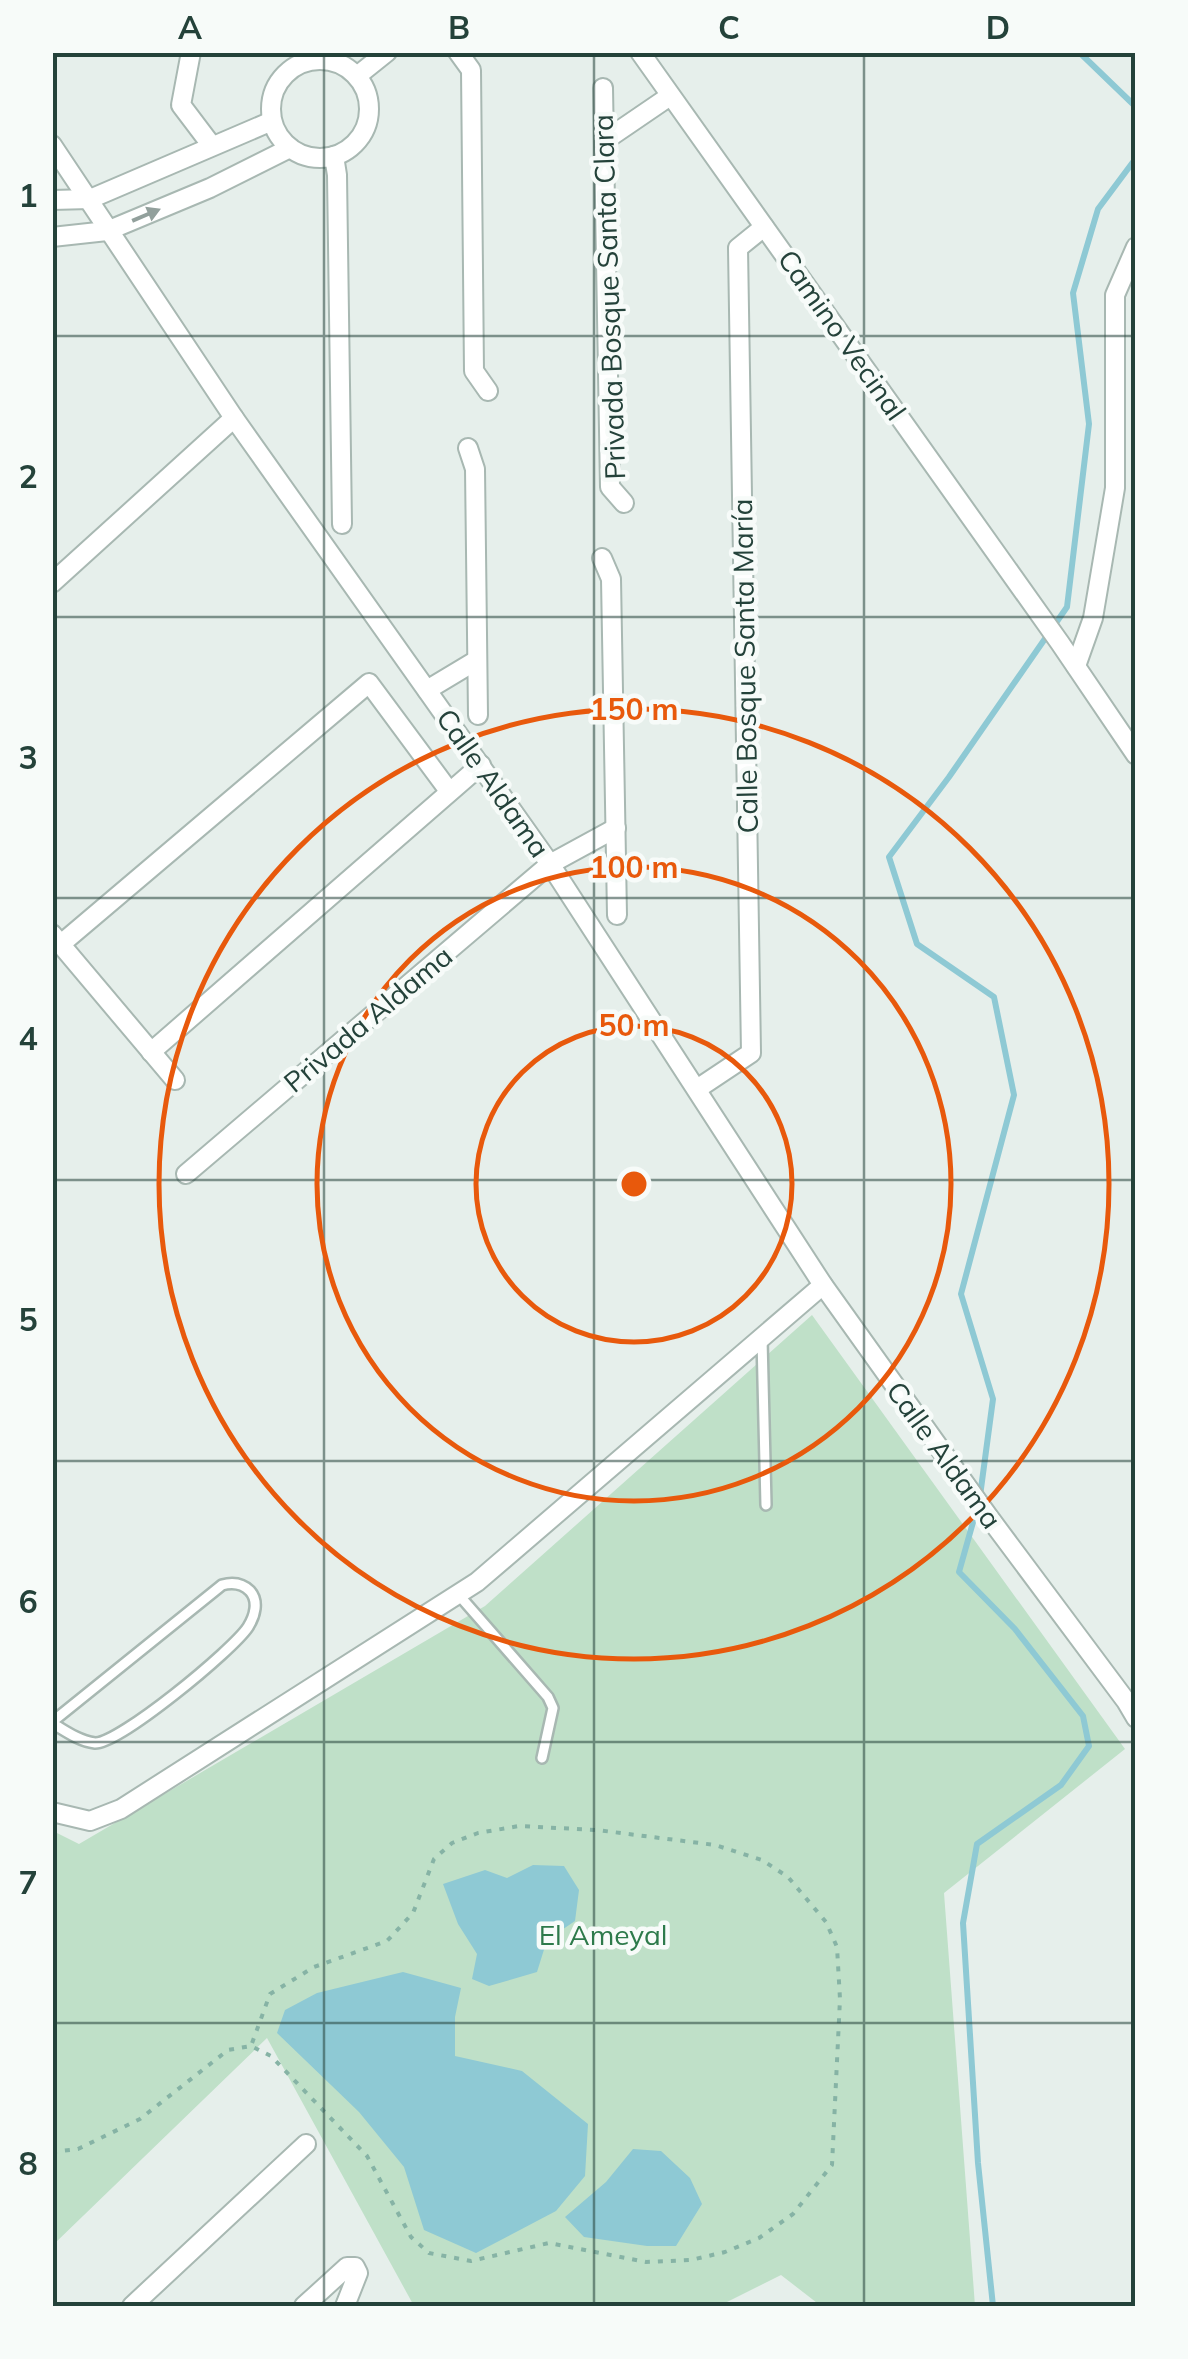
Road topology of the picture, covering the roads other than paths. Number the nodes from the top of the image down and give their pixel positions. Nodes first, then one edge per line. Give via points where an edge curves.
1 (191, 52) edge
2 (387, 52) edge
3 (458, 52) edge
4 (640, 52) edge
5 (327, 56) edge
6 (357, 76) junction
7 (603, 88) dead end
8 (670, 96) junction
9 (272, 121) junction
10 (604, 141) junction
11 (52, 145) edge
12 (212, 146) junction
13 (290, 148) junction
14 (334, 156) junction
15 (90, 198) junction
16 (52, 200) edge
17 (764, 226) junction
18 (107, 231) junction
19 (52, 237) edge
20 (1136, 247) edge
21 (488, 392) dead end
22 (229, 424) junction
23 (468, 448) dead end
24 (624, 503) dead end
25 (342, 524) dead end
26 (602, 558) dead end
27 (52, 583) edge
28 (477, 660) junction
29 (1076, 666) junction
30 (427, 690) junction
31 (478, 716) dead end
32 (1136, 755) edge
33 (474, 771) junction
34 (449, 791) junction
35 (616, 828) junction
36 (550, 864) junction
37 (617, 914) dead end
38 (57, 939) edge
39 (151, 1052) junction
40 (175, 1080) dead end
41 (697, 1089) junction
42 (186, 1174) dead end
43 (823, 1284) junction
44 (762, 1336) junction
45 (766, 1506) dead end
46 (458, 1594) junction
47 (1136, 1718) edge
48 (52, 1723) edge
49 (542, 1758) dead end
50 (52, 1812) edge
51 (306, 2144) dead end
52 (132, 2306) edge
53 (304, 2306) edge
54 (345, 2306) edge

1 - 12 street via 181,104
2 - 6 street
3 - 21 street via 471,70 474,372
4 - 8 street, Camino Vecinal
5 - 6 street
5 - 9 street via 283,76 274,90
6 - 14 street via 369,112 364,132
7 - 10 street, Privada Bosque Santa Clara
8 - 10 street
8 - 17 street, Camino Vecinal
9 - 12 street
9 - 13 street
10 - 24 street, Privada Bosque Santa Clara via 610,487
11 - 15 street, Calle Aldama
12 - 15 street
13 - 14 street via 311,157
18 -> 13 street
14 - 25 street
15 - 16 street
15 - 18 street, Calle Aldama
17 - 29 street, Camino Vecinal
17 - 41 street, Calle Bosque Santa María via 738,248 751,1053
18 - 19 street
18 - 22 street, Calle Aldama
20 - 29 street via 1115,295 1115,488 1093,618
22 - 27 street
22 - 30 street, Calle Aldama
23 - 28 street via 475,468
26 - 35 street via 611,579
28 - 30 street
28 - 31 street
29 - 32 street
30 - 33 street, Calle Aldama
33 - 34 street
33 - 36 street, Calle Aldama
34 - 38 street via 369,683
34 - 39 street
35 - 36 street, Privada Aldama
35 - 37 street
36 - 41 street, Calle Aldama
36 - 42 street, Privada Aldama
38 - 39 street
39 - 40 street
41 - 43 street, Calle Aldama
43 - 44 street
43 - 47 street, Calle Aldama
44 - 45 lane
44 - 46 street
46 - 49 lane via 548,1696 553,1708
46 - 50 street via 121,1809 90,1822
48 - 48 lane via 222,1585 245,1586 255,1597 249,1626 218,1659 120,1734 94,1742
51 - 52 street
53 - 54 street via 355,2267

